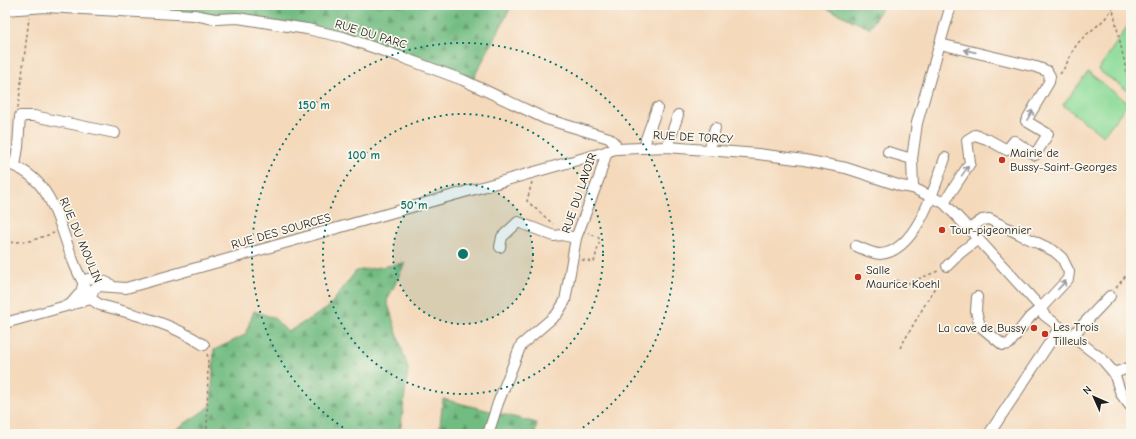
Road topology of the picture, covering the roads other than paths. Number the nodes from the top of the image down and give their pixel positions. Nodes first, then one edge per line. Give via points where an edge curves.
1 (951, 5) edge
2 (5, 10) edge
3 (940, 44) junction
4 (657, 108) dead end
5 (678, 115) dead end
6 (715, 128) dead end
7 (115, 133) dead end
8 (667, 147) junction
9 (645, 148) junction
10 (612, 150) junction
11 (709, 150) junction
12 (888, 152) dead end
13 (945, 158) dead end
14 (912, 159) junction
15 (10, 165) edge
16 (913, 188) junction
17 (450, 196) joint
18 (932, 196) junction
19 (944, 203) junction
20 (969, 229) junction
21 (577, 233) junction
22 (978, 239) junction
23 (856, 246) dead end
24 (500, 247) dead end
25 (946, 266) road end
26 (84, 282) junction
27 (118, 287) junction
28 (1110, 296) road end
29 (977, 297) dead end
30 (91, 299) junction
31 (70, 305) junction
32 (1041, 308) junction
33 (5, 323) edge
34 (1060, 327) junction
35 (1072, 336) junction
36 (204, 345) road end
37 (1131, 367) edge
38 (1114, 373) junction
39 (1131, 407) edge
40 (488, 434) edge
41 (990, 434) edge

1 - 3 street
2 - 10 street, RUE DU PARC via 46,7 194,15 215,19 238,18 343,37 463,80 546,119 609,138 615,144
3 - 14 street via 917,123
19 -> 3 street via 970,163 967,140 975,135 1007,150 1014,141 1035,155 1048,134 1026,121 1050,76 1047,71 1036,66
4 - 9 street
5 - 8 street
6 - 11 street
7 - 15 street via 34,116 20,116 18,147
8 - 9 street, RUE DE TORCY
8 - 11 street, RUE DE TORCY
9 - 10 street, RUE DE TORCY
10 - 17 street, RUE DE TORCY
10 - 21 street, RUE DU LAVOIR
11 - 16 street, RUE DE TORCY via 804,160 846,168
12 - 14 street
13 - 18 street
14 - 16 street
15 - 26 street, RUE DU MOULIN via 25,171 45,190
16 - 18 street, RUE DE TORCY
17 - 27 street, RUE DES SOURCES via 134,286
18 - 19 street, RUE DE TORCY
18 - 23 street via 919,224 892,252 878,254
19 - 20 street, RUE DE TORCY
20 - 22 street, RUE DE TORCY
32 -> 20 street via 1068,279 1069,272 1062,258 1054,251 989,219 982,220
21 - 24 street via 554,236 518,222 502,237
21 - 40 street, RUE DU LAVOIR via 565,301 557,314 521,345
22 - 25 street
22 - 32 street, RUE DE TORCY
26 - 27 street, RUE DES SOURCES via 95,278
26 - 30 street, RUE DU MOULIN
26 - 31 street via 81,292
27 - 30 street, RUE DES SOURCES via 98,286 93,290
28 - 35 street
29 - 32 street via 976,311 980,326 1003,345 1009,344 1030,317
30 - 31 street
30 - 36 street, RUE DU MOULIN via 100,305 151,320 194,338
31 - 33 street
32 - 34 street, RUE DE TORCY via 1044,315
34 - 35 street, RUE DE TORCY
34 - 41 street
35 - 38 street, RUE DE TORCY via 1102,359
37 - 38 street
38 - 39 street via 1121,394

